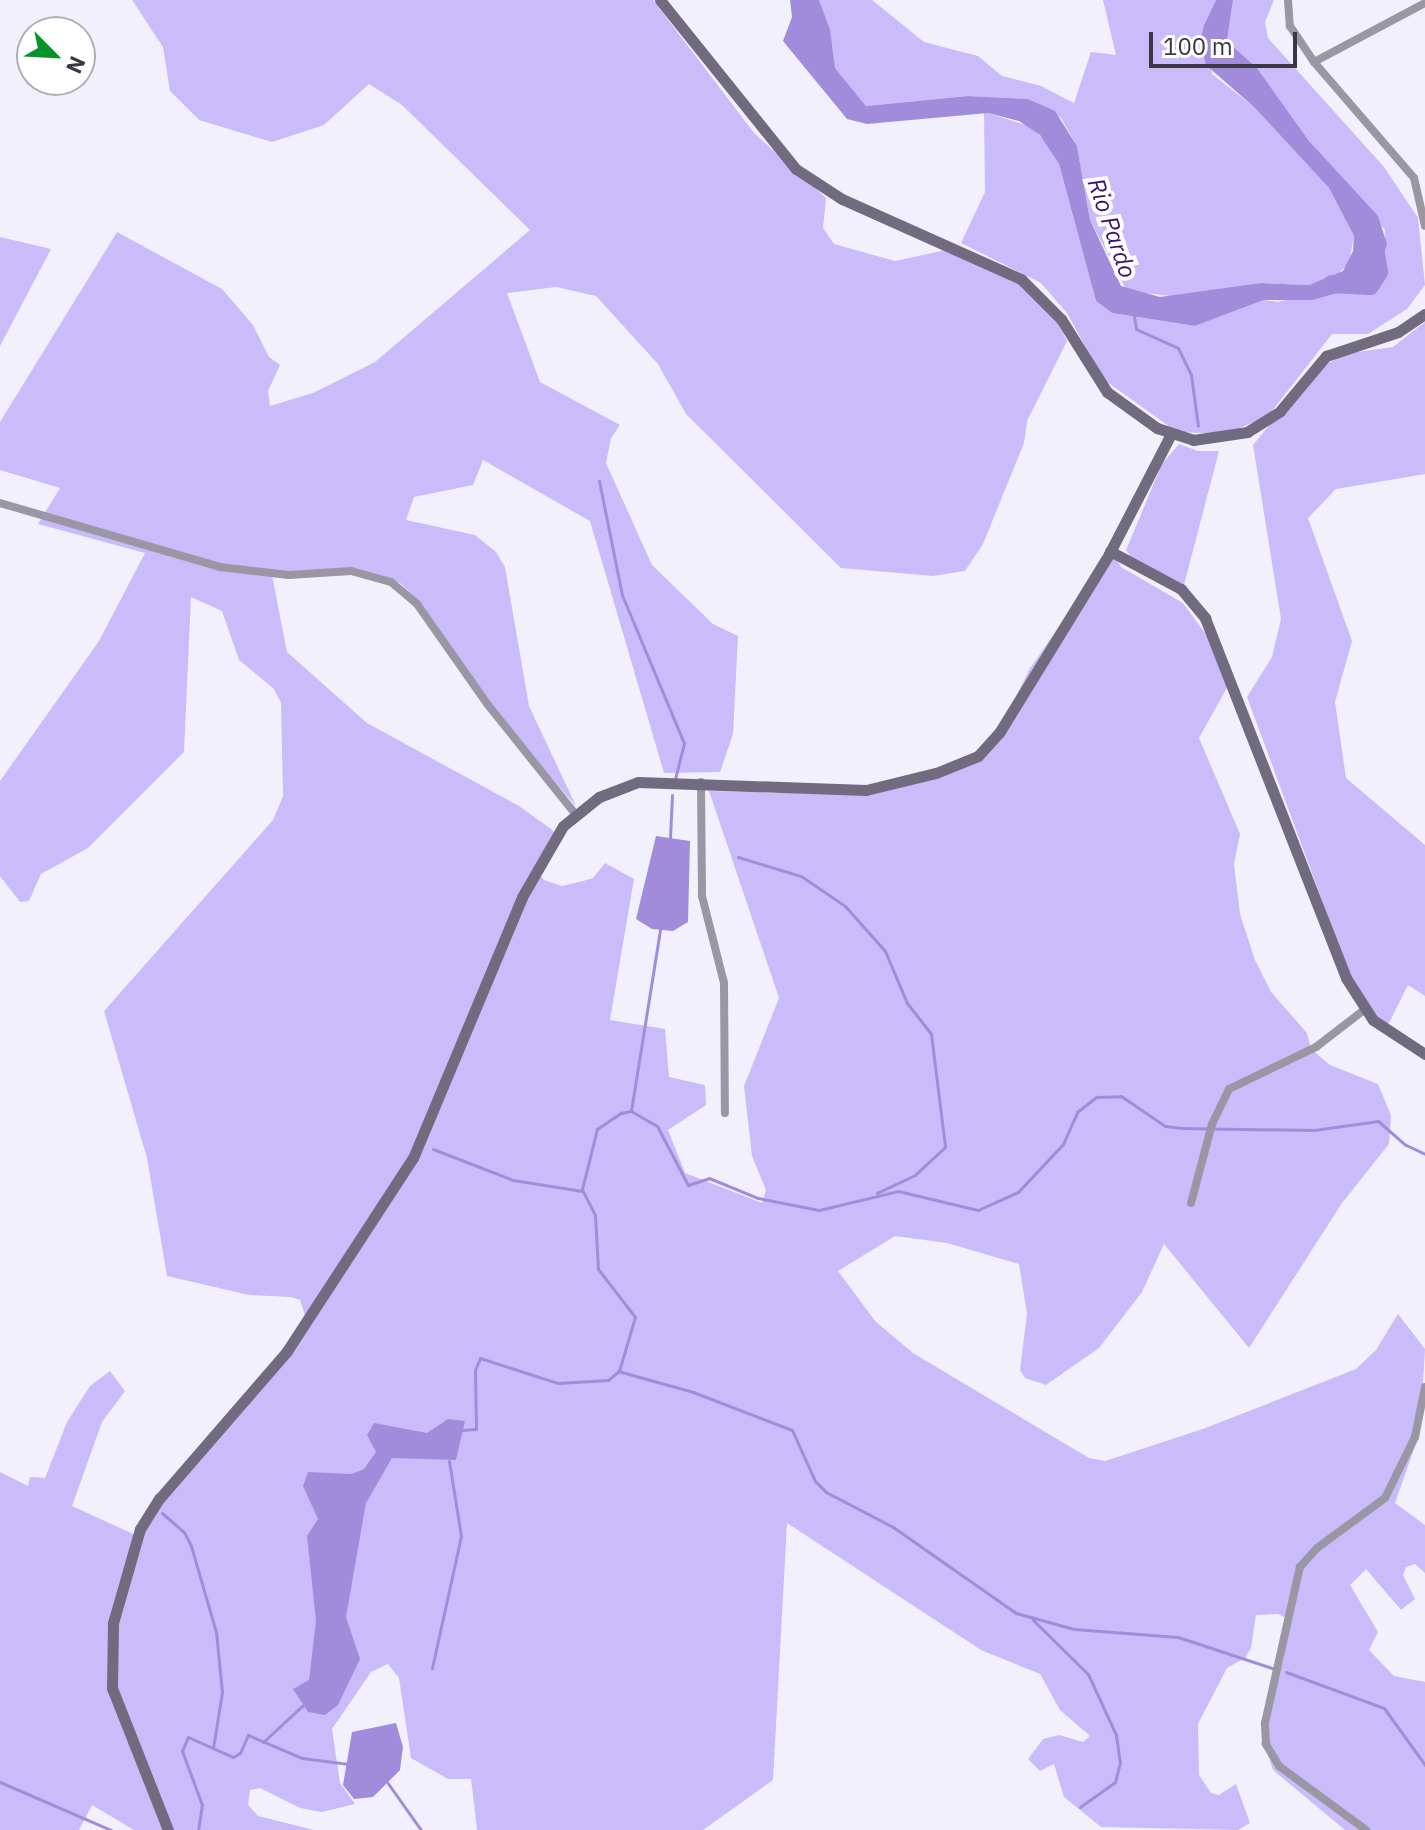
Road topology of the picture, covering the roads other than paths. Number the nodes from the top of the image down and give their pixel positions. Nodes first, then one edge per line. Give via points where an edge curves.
1 (660, 0) edge
2 (1288, 0) edge
3 (1425, 3) edge
4 (1314, 62) junction
5 (1425, 226) edge
6 (1425, 314) edge
7 (1171, 434) junction
8 (0, 503) edge
9 (1110, 551) junction
10 (701, 782) junction
11 (576, 815) junction
12 (1364, 1010) junction
13 (1425, 1054) edge
14 (725, 1113) dead end
15 (1191, 1203) dead end
16 (1425, 1387) edge
17 (168, 1830) edge
18 (1366, 1830) edge

1 - 7 main road via 796,169 842,199 1021,279 1061,319 1107,392
2 - 4 street via 1290,26
3 - 4 street
4 - 5 street via 1414,178
6 - 7 main road via 1398,332 1326,356 1280,411 1256,428 1204,440
7 - 9 main road
8 - 11 street via 220,567 289,575 351,571 391,582 417,604 488,705
9 - 10 main road via 999,733 978,756 936,773 866,790
9 - 12 main road via 1181,589 1210,628 1340,964
10 - 11 main road via 627,784
10 - 14 street via 702,896 724,983
11 - 17 main road via 563,826 522,897 413,1158 287,1351 152,1508 140,1529 113,1623 112,1688
12 - 13 main road via 1387,1032
12 - 15 street via 1316,1047 1235,1085 1212,1124
16 - 18 street via 1415,1437 1385,1498 1317,1548 1300,1567 1265,1723 1266,1744 1279,1766

